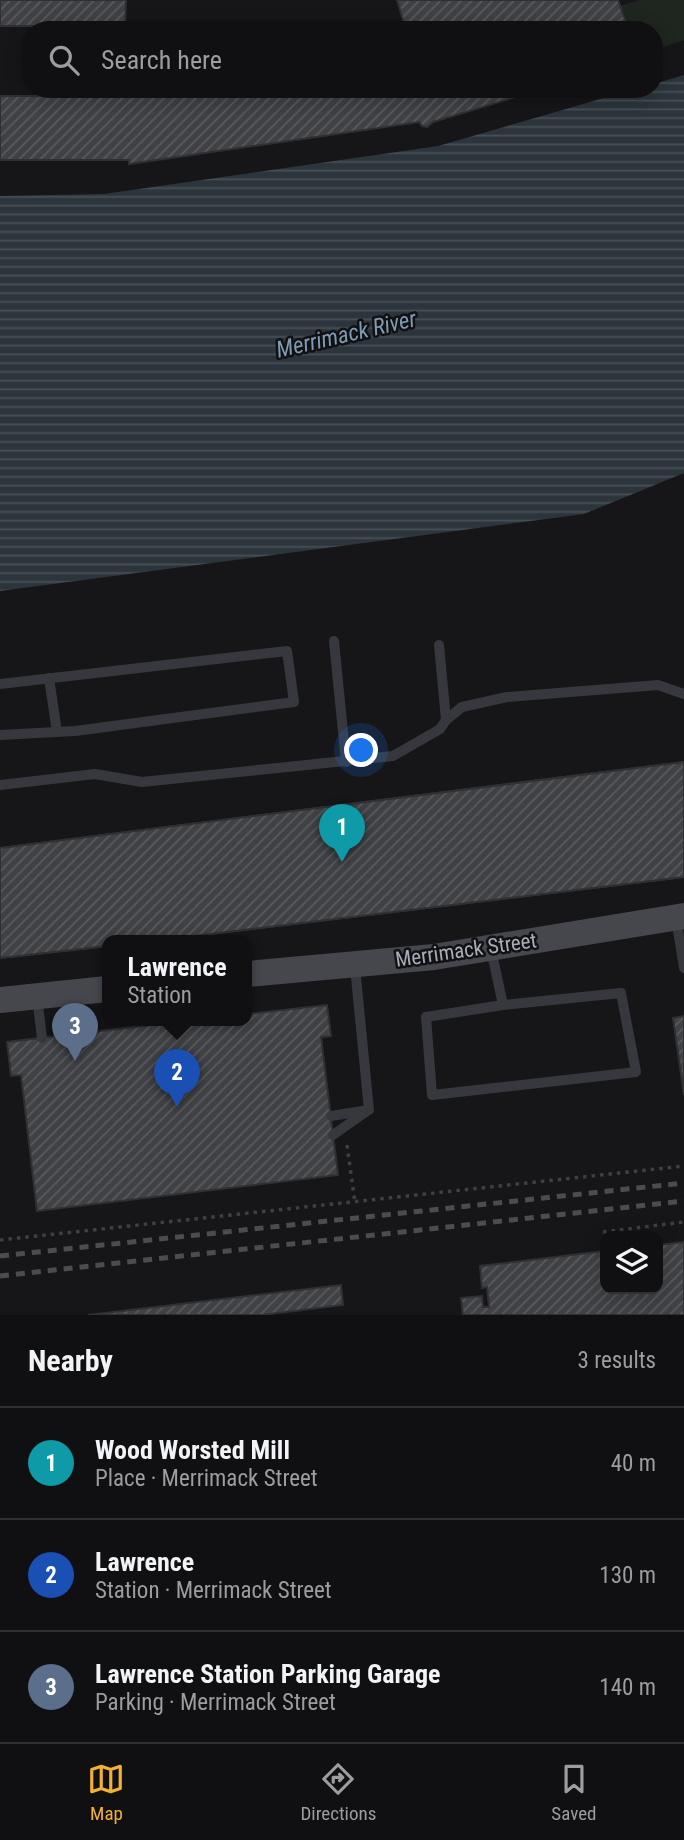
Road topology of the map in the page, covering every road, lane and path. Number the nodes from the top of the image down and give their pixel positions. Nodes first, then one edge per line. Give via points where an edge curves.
1 (334, 641) dead end
2 (439, 645) dead end
3 (49, 678) junction
4 (0, 684) edge
5 (684, 694) edge
6 (446, 720) junction
7 (57, 732) junction
8 (0, 735) edge
9 (346, 762) junction
10 (0, 785) edge
11 (680, 917) edge
12 (491, 949) junction
13 (355, 963) junction
14 (684, 968) edge
15 (252, 973) edge
16 (102, 990) edge
17 (37, 996) junction
18 (0, 1000) edge
19 (503, 1005) junction
20 (42, 1038) dead end
21 (369, 1110) junction
22 (331, 1116) dead end
23 (333, 1135) dead end
24 (347, 1144) dead end
25 (684, 1166) edge
26 (355, 1203) junction
27 (684, 1222) edge
28 (611, 1231) edge
29 (0, 1240) edge

1 - 9 lane
2 - 6 lane
3 - 4 lane
3 - 7 lane
3 - 7 lane via 288,651 294,702
5 - 6 lane via 658,685 507,697 462,707
6 - 9 lane via 440,729 393,757
7 - 8 lane
9 - 10 lane via 142,782 95,774
11 - 12 main road, Merrimack Street
11 - 14 lane
12 - 13 main road, Merrimack Street
12 - 19 lane
13 - 15 main road, Merrimack Street
13 - 21 lane
16 - 17 main road
17 - 18 main road
17 - 20 lane
19 - 19 lane via 425,1017 432,1095 636,1072 621,993
21 - 22 lane
21 - 23 lane
24 - 26 path
25 - 26 path
26 - 29 path
27 - 28 path

